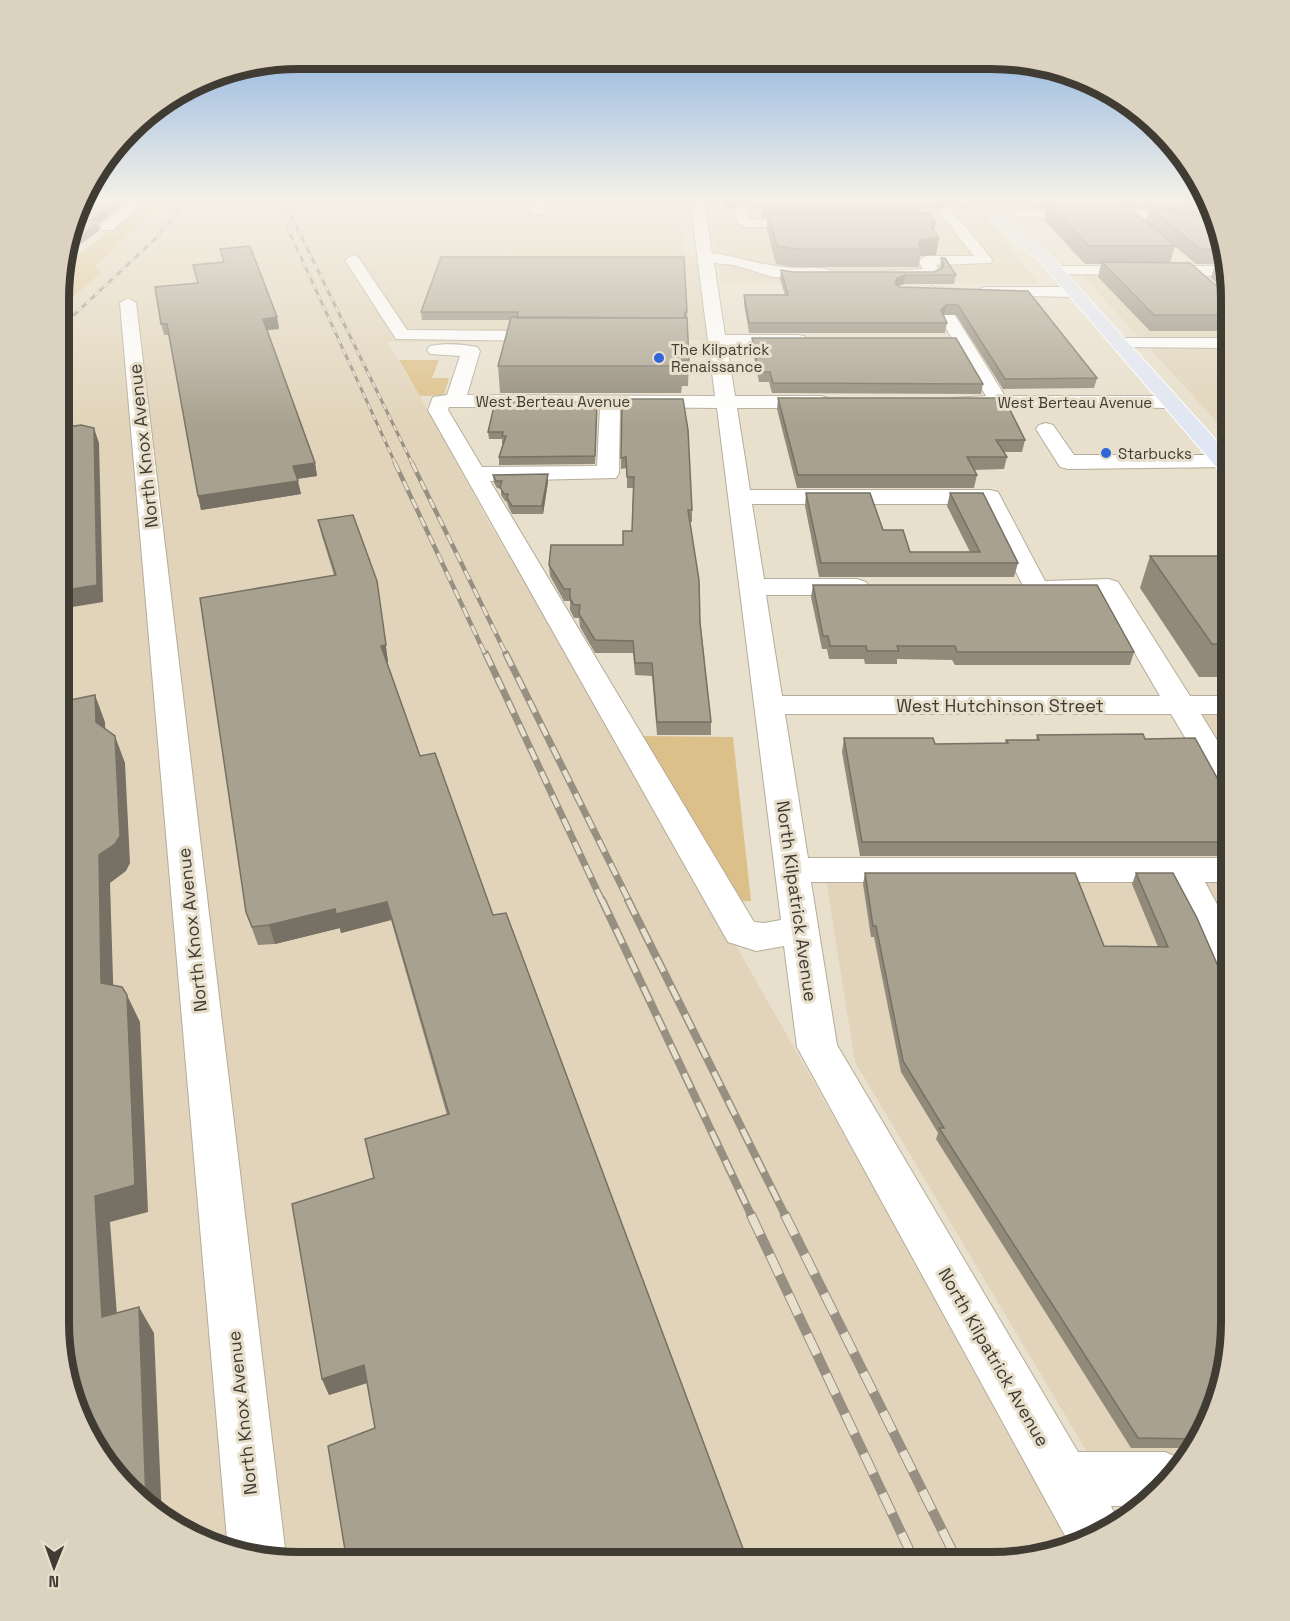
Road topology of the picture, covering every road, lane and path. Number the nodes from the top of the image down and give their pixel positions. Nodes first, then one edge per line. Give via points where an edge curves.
1 (363, 275) edge
2 (706, 275) edge
3 (1059, 275) edge
4 (1108, 275) edge
5 (1192, 275) edge
6 (1217, 275) edge
7 (1198, 281) junction
8 (1072, 289) junction
9 (128, 303) dead end
10 (566, 336) edge
11 (709, 337) junction
12 (812, 340) edge
13 (938, 340) edge
14 (962, 340) junction
15 (1119, 343) junction
16 (1221, 344) edge
17 (412, 351) dead end
18 (1135, 361) junction
19 (1155, 361) dead end
20 (448, 401) junction
21 (610, 401) junction
22 (725, 401) junction
23 (837, 402) edge
24 (941, 402) edge
25 (999, 402) junction
26 (1171, 402) junction
27 (1046, 429) dead end
28 (1221, 458) edge
29 (1221, 466) edge
30 (475, 474) junction
31 (739, 497) junction
32 (752, 587) junction
33 (886, 587) edge
34 (769, 705) junction
35 (1180, 705) junction
36 (1221, 705) edge
37 (1221, 773) edge
38 (792, 870) junction
39 (1181, 870) junction
40 (1221, 870) edge
41 (801, 927) junction
42 (1221, 946) edge
43 (1064, 1479) junction
44 (1159, 1479) edge
45 (1092, 1528) edge
46 (256, 1548) edge

1 - 10 street via 402,335
2 - 11 street, North Kilpatrick Avenue
3 - 8 main road
4 - 7 street
5 - 7 street
6 - 7 street
7 - 8 street
8 - 14 street via 926,291
8 - 15 main road
9 - 46 street, North Knox Avenue
11 - 12 street
11 - 22 street, North Kilpatrick Avenue
13 - 14 street
14 - 25 street
15 - 16 street
15 - 18 main road
17 - 20 street via 471,351
18 - 19 street
18 - 26 main road
20 - 21 street, West Berteau Avenue
20 - 30 street via 438,410
21 - 22 street, West Berteau Avenue
21 - 30 street via 609,473
22 - 23 street, West Berteau Avenue
22 - 31 street, North Kilpatrick Avenue
24 - 25 street, West Berteau Avenue
25 - 26 street, West Berteau Avenue
26 - 28 main road
27 - 29 street via 1068,462
30 - 41 street via 741,932 752,938 766,938
31 - 32 street, North Kilpatrick Avenue
31 - 35 street via 990,497 1023,587 1109,587
32 - 33 street
32 - 34 street, North Kilpatrick Avenue
34 - 35 street, West Hutchinson Street
34 - 38 street, North Kilpatrick Avenue
35 - 36 street, West Hutchinson Street
35 - 37 street
38 - 39 street
38 - 41 street, North Kilpatrick Avenue
39 - 40 street
39 - 42 street
41 - 43 street, North Kilpatrick Avenue via 817,1047
43 - 44 street
43 - 45 street, North Kilpatrick Avenue

